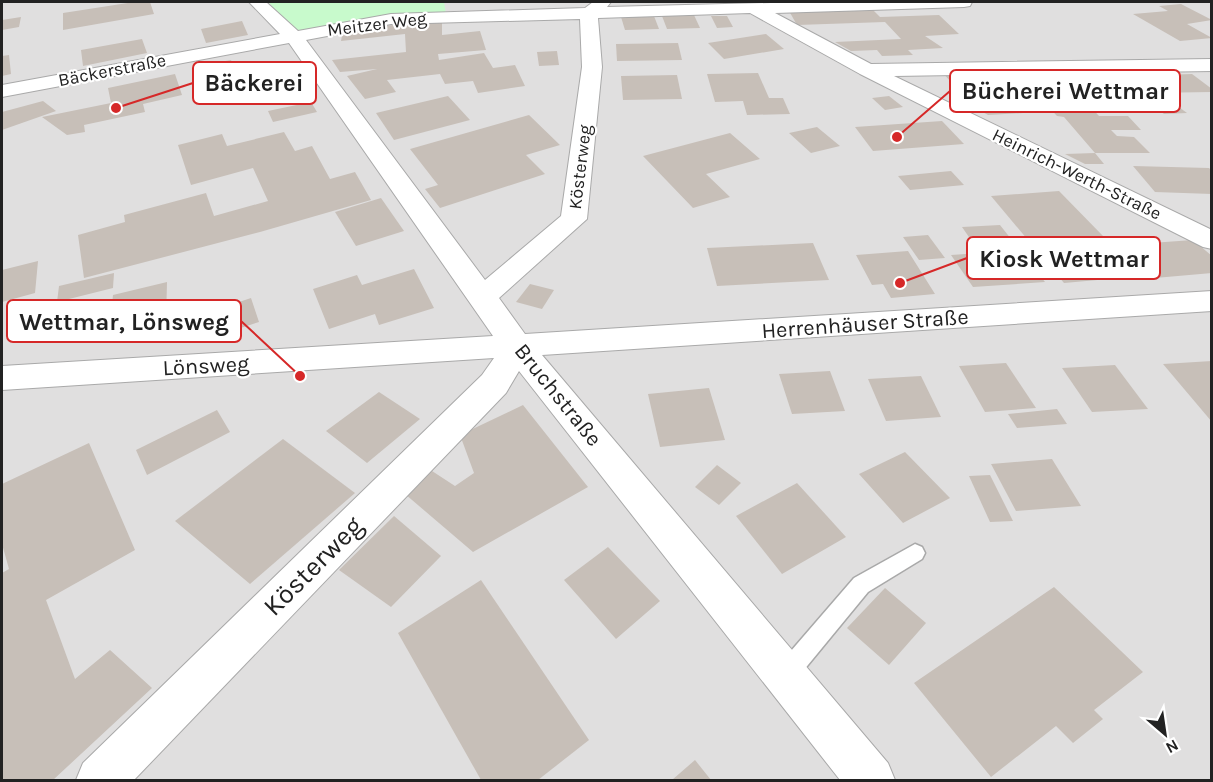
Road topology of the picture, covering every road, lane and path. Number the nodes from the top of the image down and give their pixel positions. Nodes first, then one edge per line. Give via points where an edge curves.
1 (257, 2) edge
2 (964, 2) edge
3 (597, 7) edge
4 (751, 8) junction
5 (293, 36) junction
6 (1212, 65) edge
7 (867, 70) junction
8 (2, 91) edge
9 (1212, 241) edge
10 (482, 297) junction
11 (1212, 301) edge
12 (518, 347) junction
13 (2, 378) edge
14 (915, 553) dead end
15 (785, 675) junction
16 (100, 780) edge
17 (871, 780) edge

1 - 5 street, Bruchstraße
2 - 4 street, Meitzer Weg
3 - 4 street, Meitzer Weg
3 - 5 street, Meitzer Weg via 392,19
3 - 10 street, Kösterweg via 589,18 592,67 574,219
4 - 7 street, Heinrich-Werth-Straße
5 - 8 street, Bäckerstraße
5 - 10 street, Bruchstraße
6 - 7 street
7 - 9 street, Heinrich-Werth-Straße
10 - 12 street, Bruchstraße
11 - 12 street, Herrenhäuser Straße
12 - 13 street, Lönsweg
12 - 15 street, Bruchstraße
12 - 16 street, Kösterweg via 494,384
14 - 15 lane via 861,585
15 - 17 street, Bruchstraße

